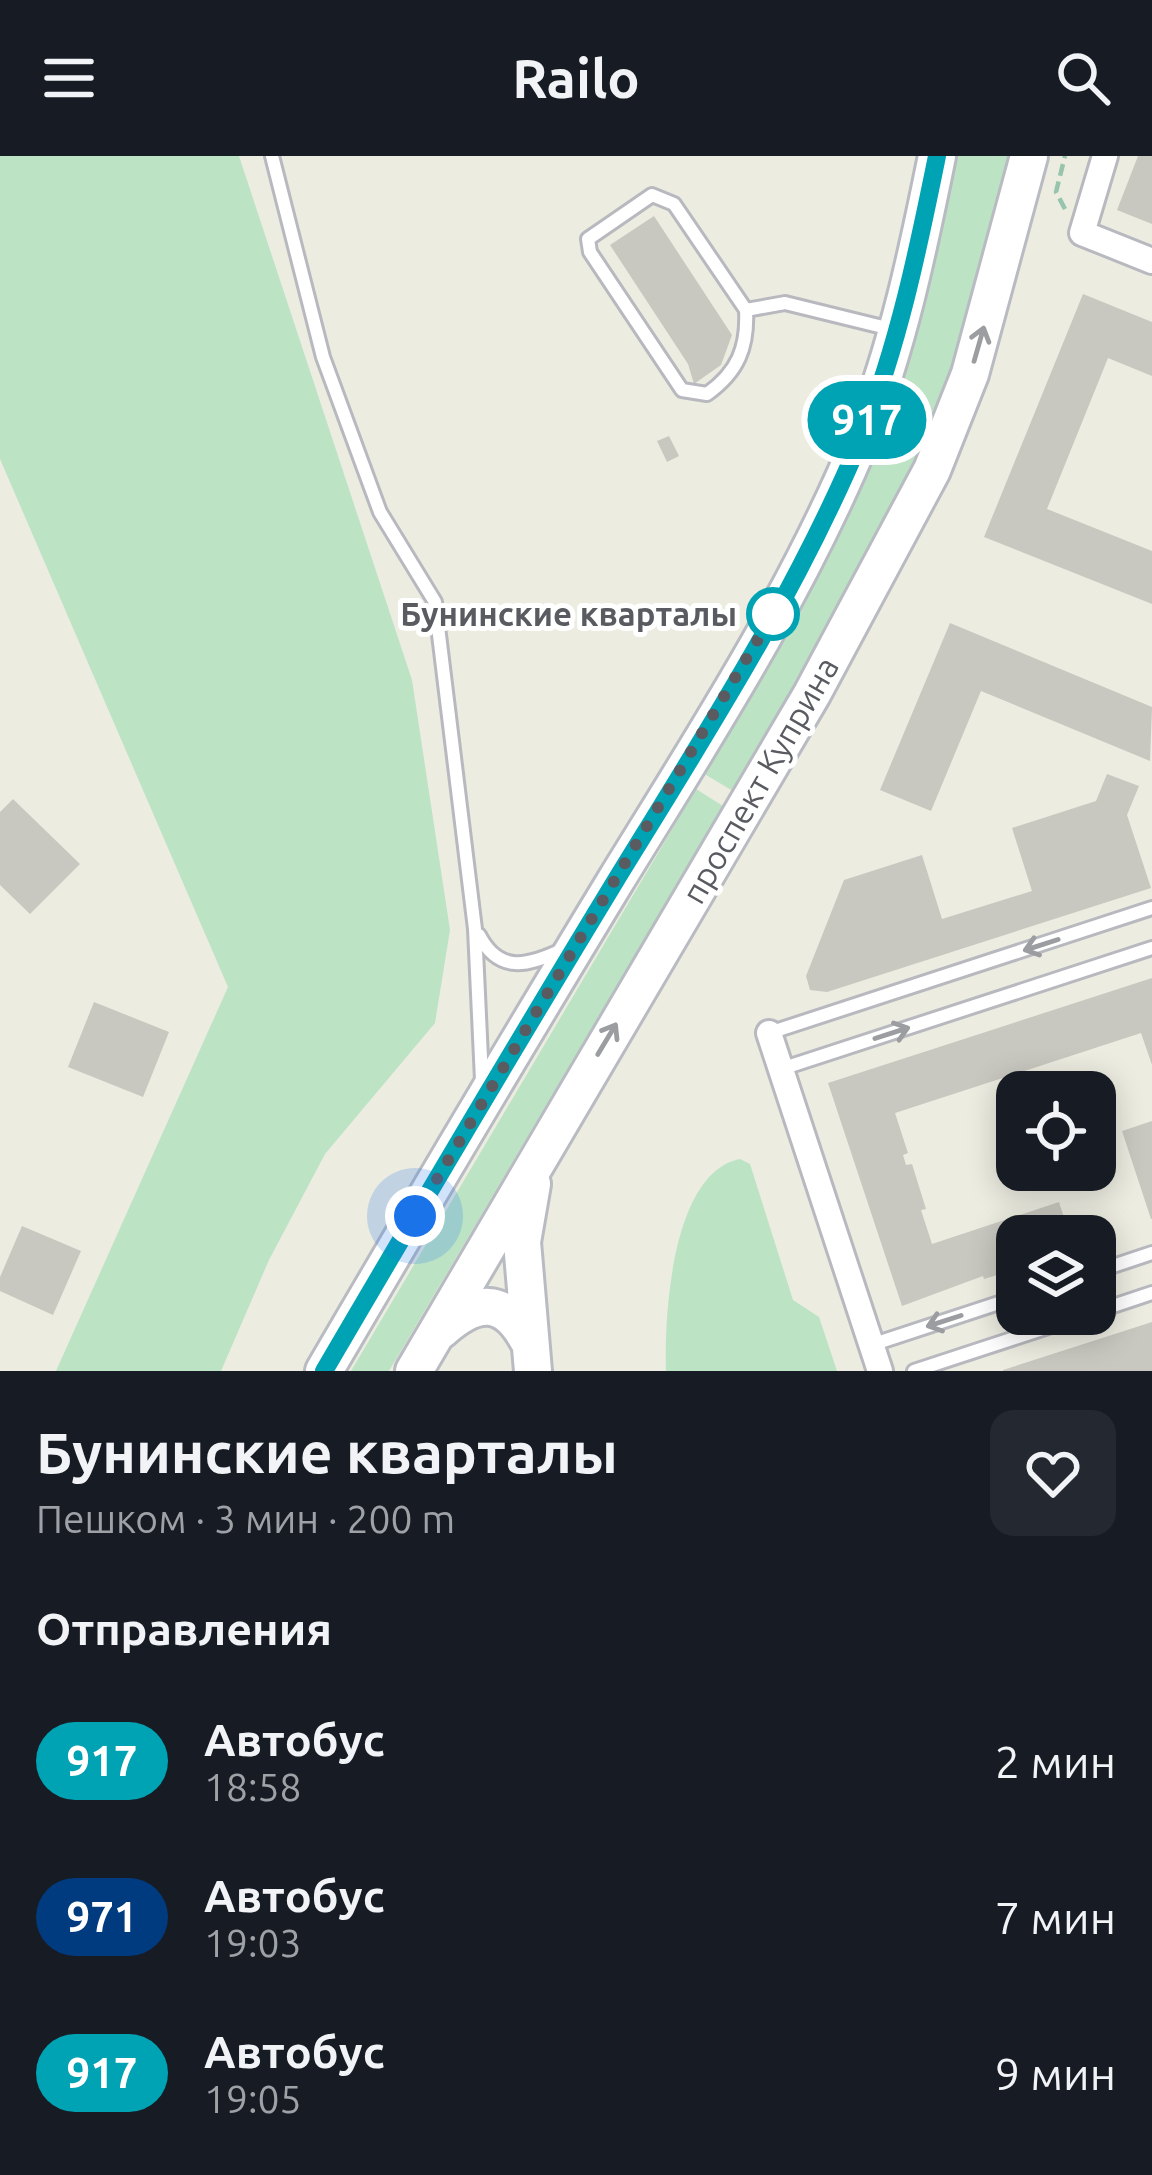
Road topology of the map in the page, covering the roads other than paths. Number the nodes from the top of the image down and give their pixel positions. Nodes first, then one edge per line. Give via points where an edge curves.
1 (272, 156) edge
2 (937, 156) edge
3 (1029, 156) edge
4 (1105, 156) edge
5 (1152, 261) edge
6 (746, 310) junction
7 (897, 330) junction
8 (1152, 908) edge
9 (593, 919) junction
10 (475, 929) junction
11 (1152, 948) edge
12 (770, 1033) joint
13 (781, 1070) junction
14 (483, 1100) junction
15 (547, 1139) junction
16 (1152, 1253) edge
17 (1116, 1265) edge
18 (1152, 1293) edge
19 (996, 1304) edge
20 (1116, 1305) edge
21 (437, 1333) junction
22 (1024, 1335) edge
23 (871, 1345) junction
24 (531, 1356) edge
25 (324, 1371) edge
26 (414, 1371) edge
27 (880, 1371) edge
28 (914, 1371) edge

1 - 10 lane via 332,379 380,512 435,602
2 - 7 main road
15 -> 3 main road, проспект Куприна via 801,713 932,470 970,374
4 - 5 street via 1082,233
6 - 6 lane via 662,196 587,239 682,390 707,394 734,372
6 - 7 lane via 785,303
7 - 9 main road via 821,523
8 -> 12 lane
9 - 10 lane via 565,949 528,965 488,954
9 - 14 main road
10 - 14 lane
13 -> 11 lane
12 - 13 street
13 - 23 street
14 - 25 main road
15 - 21 main road, проспект Куприна
15 - 24 main road via 522,1242
16 - 17 lane
18 - 20 lane
19 -> 23 lane
21 - 24 main road via 457,1316 494,1306 509,1315
21 - 26 main road, проспект Куприна
22 - 28 lane
23 - 27 street

